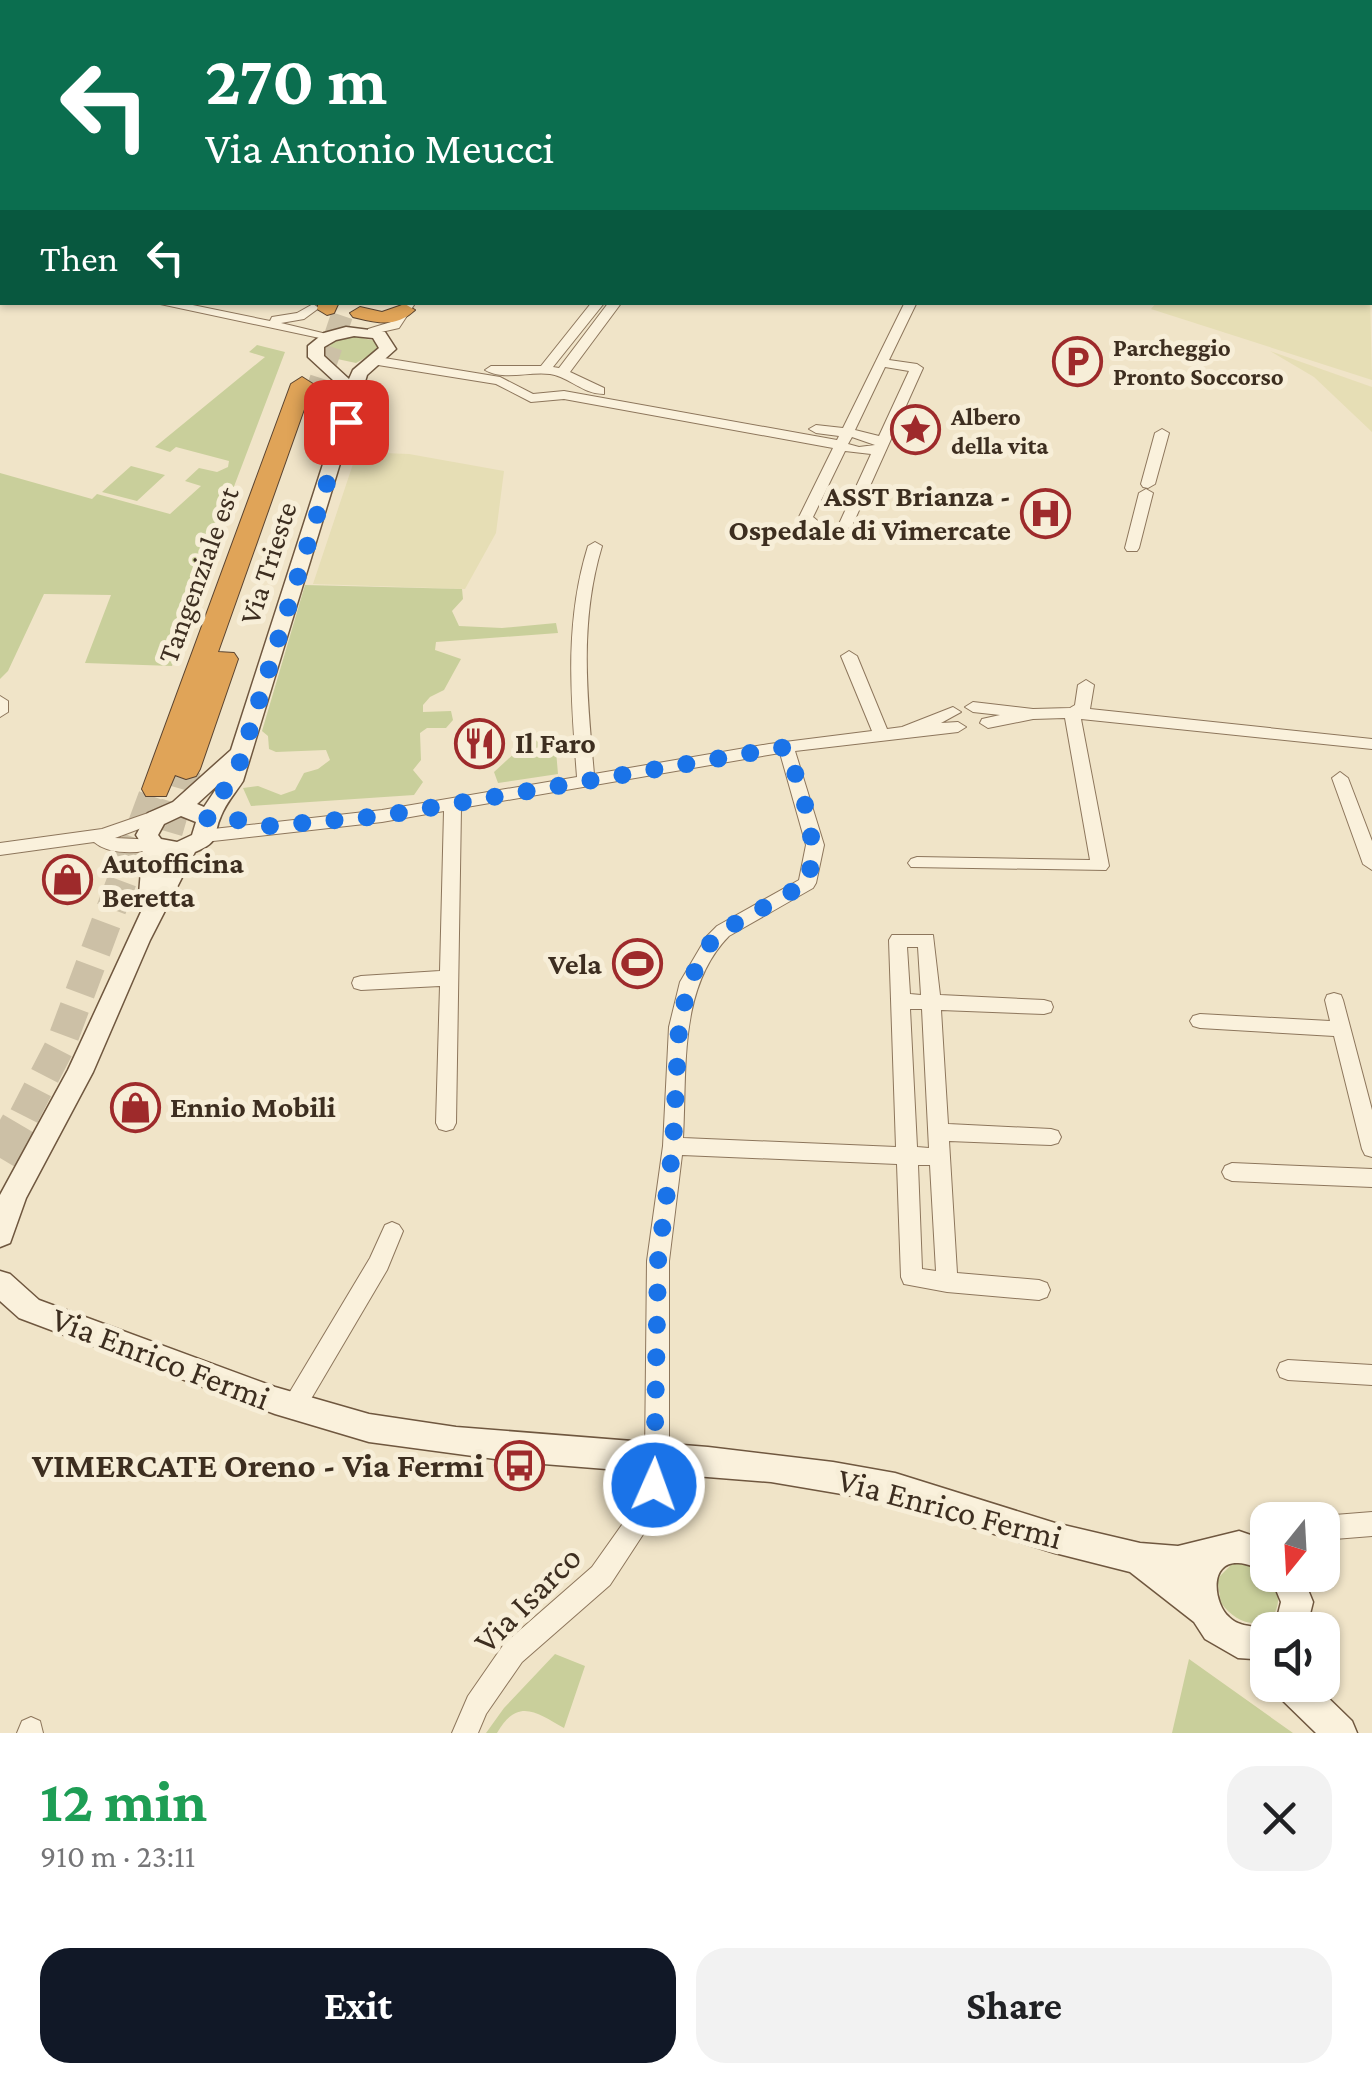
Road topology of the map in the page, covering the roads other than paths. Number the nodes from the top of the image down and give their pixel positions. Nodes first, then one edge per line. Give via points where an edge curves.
1 (173, 305) edge
2 (257, 305) edge
3 (597, 305) edge
4 (614, 305) edge
5 (910, 305) edge
6 (407, 306) edge
7 (344, 311) edge
8 (248, 319) junction
9 (274, 325) junction
10 (330, 336) junction
11 (314, 352) junction
12 (381, 354) junction
13 (883, 363) junction
14 (328, 366) junction
15 (544, 370) junction
16 (527, 374) junction
17 (566, 383) junction
18 (516, 387) junction
19 (350, 398) junction
20 (1162, 434) dead end
21 (845, 439) junction
22 (881, 446) junction
23 (595, 546) dead end
24 (1132, 548) dead end
25 (849, 656) dead end
26 (1086, 685) dead end
27 (0, 701) edge
28 (972, 707) junction
29 (0, 712) edge
30 (1073, 713) junction
31 (1032, 714) junction
32 (955, 720) junction
33 (988, 723) junction
34 (882, 735) junction
35 (1372, 744) edge
36 (244, 746) junction
37 (786, 747) junction
38 (186, 769) tunnel mouth
39 (1340, 778) dead end
40 (586, 783) junction
41 (156, 789) tunnel mouth
42 (453, 806) junction
43 (180, 808) junction
44 (157, 816) junction
45 (199, 834) junction
46 (71, 842) junction
47 (153, 845) junction
48 (0, 849) edge
49 (917, 864) dead end
50 (1372, 864) edge
51 (146, 923) junction
52 (450, 978) junction
53 (361, 983) dead end
54 (1334, 1000) dead end
55 (902, 1001) junction
56 (932, 1002) junction
57 (1044, 1007) dead end
58 (1200, 1022) dead end
59 (1342, 1028) junction
60 (446, 1123) dead end
61 (940, 1132) junction
62 (1050, 1137) dead end
63 (673, 1146) junction
64 (1372, 1149) edge
65 (910, 1155) junction
66 (941, 1157) junction
67 (1232, 1172) dead end
68 (1372, 1178) edge
69 (6, 1202) edge
70 (392, 1231) dead end
71 (0, 1236) edge
72 (948, 1282) junction
73 (0, 1283) edge
74 (1039, 1290) dead end
75 (14, 1309) edge
76 (1288, 1370) dead end
77 (1372, 1375) edge
78 (293, 1408) junction
79 (658, 1458) junction
80 (1372, 1524) edge
81 (1340, 1527) edge
82 (1250, 1549) edge
83 (1209, 1557) junction
84 (1130, 1558) junction
85 (1206, 1613) junction
86 (1234, 1639) junction
87 (1250, 1644) edge
88 (1250, 1650) edge
89 (1308, 1702) edge
90 (1321, 1702) edge
91 (1332, 1725) edge
92 (465, 1733) edge

1 - 8 street
2 - 8 street
3 - 15 street
4 - 17 street
5 - 13 street
6 - 7 highway via 384,319
6 - 12 street, Via Trieste via 404,325
7 - 8 street
7 - 10 street
7 - 10 street via 314,316
7 - 12 street
8 - 9 street
9 - 10 street
9 - 11 street
10 - 11 street
11 - 14 street
12 - 14 street via 350,368
12 - 16 street
12 - 18 street
12 - 19 street, Via Trieste via 359,373
13 - 21 street
13 - 22 street via 917,368
14 - 19 street
15 - 16 street
15 - 17 street
16 - 18 street
17 - 18 street via 539,399
17 - 21 street
19 - 36 street, Via Trieste
20 - 24 street
21 - 22 street via 858,452
21 - 22 street via 806,517 820,529 846,526
23 - 40 street via 576,634
25 - 34 street
26 - 30 street via 1083,708
27 - 29 street
28 - 31 street
28 - 32 street
28 - 33 street
30 - 31 street
30 - 35 street
30 - 49 street via 1100,866
31 - 33 street
32 - 33 street via 976,731
32 - 34 street
34 - 37 street
36 - 43 street, Via Trieste
36 - 45 street, Via Trieste via 232,781
37 - 40 street
37 - 63 street, Via Isarco via 815,845 812,866 807,883 712,940 689,982 679,1028
38 - 41 highway, Tangenziale est via 308,391
39 - 50 street
40 - 42 street
42 - 45 street
42 - 52 street
43 - 44 street, Via Trieste
43 - 45 street via 199,811
44 - 46 street
44 - 47 street, Via Trieste via 147,828
45 - 47 street via 166,850
45 - 51 street, Via Trieste
46 - 47 street
46 - 48 street
47 - 51 street, Via Trieste
51 - 69 street, Via Trieste via 80,1072
52 - 53 street
52 - 60 street
54 - 59 street
55 - 56 street
55 - 56 street via 898,940 927,940
55 - 65 street
56 - 57 street
56 - 61 street
58 - 59 street
59 - 64 street
61 - 62 street
61 - 66 street
63 - 65 street
63 - 79 street, Via Isarco via 658,1261
65 - 66 street
65 - 72 street via 912,1277
66 - 72 street
67 - 68 street
69 - 71 street, Via Trieste
70 - 78 street, Via Enrico Fermi
72 - 74 street
73 - 75 street, Via Enrico Fermi
75 - 78 street, Via Enrico Fermi
76 - 77 street
78 - 79 street, Via Enrico Fermi via 430,1438
79 - 84 street, Via Enrico Fermi via 899,1489
79 - 92 street, Via Isarco via 647,1510 622,1549 514,1653
80 - 81 street
82 - 83 street, Via Enrico Fermi via 1225,1548
83 - 84 street, Via Enrico Fermi via 1176,1564
83 - 85 street via 1198,1580
84 - 85 street, Via Enrico Fermi
85 - 86 street, Via Enrico Fermi
86 - 87 street
86 - 88 street
89 - 91 street
90 - 91 street

